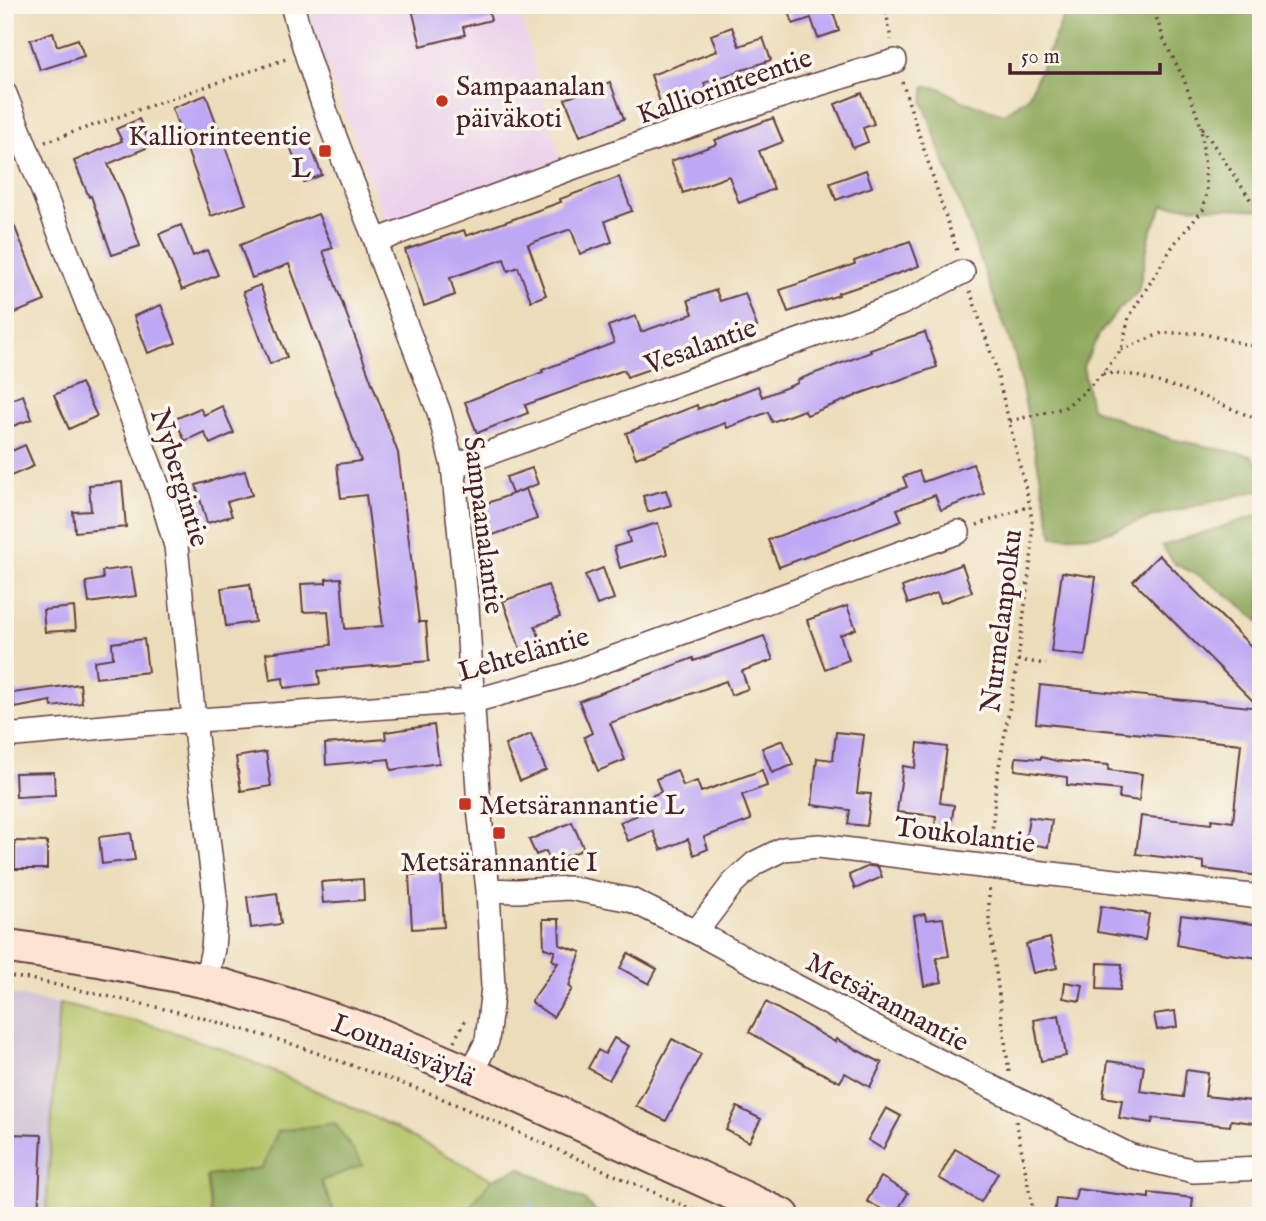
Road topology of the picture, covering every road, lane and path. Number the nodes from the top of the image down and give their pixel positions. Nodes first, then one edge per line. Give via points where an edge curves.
1 (292, 5) edge
2 (885, 5) edge
3 (1152, 5) edge
4 (305, 51) junction
5 (895, 61) junction
6 (5, 94) edge
7 (1201, 126) junction
8 (26, 148) junction
9 (1261, 205) edge
10 (376, 241) junction
11 (963, 272) junction
12 (1261, 348) edge
13 (1121, 350) junction
14 (1103, 373) junction
15 (1010, 421) junction
16 (1261, 421) edge
17 (453, 466) junction
18 (1030, 506) junction
19 (958, 532) joint
20 (1018, 660) junction
21 (1046, 664) dead end
22 (474, 701) junction
23 (194, 720) junction
24 (5, 736) edge
25 (989, 867) junction
26 (488, 890) junction
27 (1261, 897) edge
28 (696, 932) junction
29 (5, 946) edge
30 (5, 976) edge
31 (205, 981) junction
32 (471, 1010) dead end
33 (458, 1069) junction
34 (432, 1094) junction
35 (1012, 1099) junction
36 (1261, 1168) edge
37 (707, 1216) edge
38 (783, 1216) edge
39 (1034, 1216) edge

1 - 4 street, Sampaanalantie
2 - 5 path, Nurmelanpolku
3 - 7 path
4 - 8 path
4 - 10 street, Sampaanalantie
5 - 10 street, Kalliorinteentie via 800,89
5 - 11 path, Nurmelanpolku
6 - 8 street, Nybergintie
7 - 9 path via 1252,202
7 - 13 path via 1207,191 1203,210 1174,244 1129,317
8 - 23 street, Nybergintie via 160,492 176,546
10 - 17 street, Sampaanalantie via 439,412
11 - 15 path, Nurmelanpolku
11 - 17 street, Vesalantie via 900,304
12 - 13 path via 1200,333 1162,333
13 - 14 path
14 - 15 path via 1064,408
14 - 16 path via 1133,374 1209,398
15 - 18 path, Nurmelanpolku
17 - 22 street, Sampaanalantie
18 - 19 path
18 - 20 path, Nurmelanpolku via 1032,550
19 - 22 street, Lehteläntie via 566,675
20 - 21 path
20 - 25 path, Nurmelanpolku via 996,783
22 - 23 street, Lehteläntie
22 - 26 street, Sampaanalantie
23 - 24 street, Lehteläntie
23 - 31 street, Nybergintie via 216,905
25 - 27 street, Toukolantie
25 - 28 street, Toukolantie via 818,846 783,849 755,863 733,883
25 - 35 path, Nurmelanpolku via 989,918
26 - 28 street, Metsärannantie via 569,888 631,900
26 - 33 street, Sampaanalantie via 493,987 487,1041
28 - 35 street, Metsärannantie
29 - 31 street, Lounaisväylä
30 - 34 path via 196,1016 286,1042
31 - 33 street, Lounaisväylä via 379,1035
32 - 33 path via 456,1035
33 - 34 path
33 - 38 street, Lounaisväylä
34 - 37 path
35 - 36 street, Metsärannantie via 1131,1156 1194,1171
35 - 39 path, Nurmelanpolku

